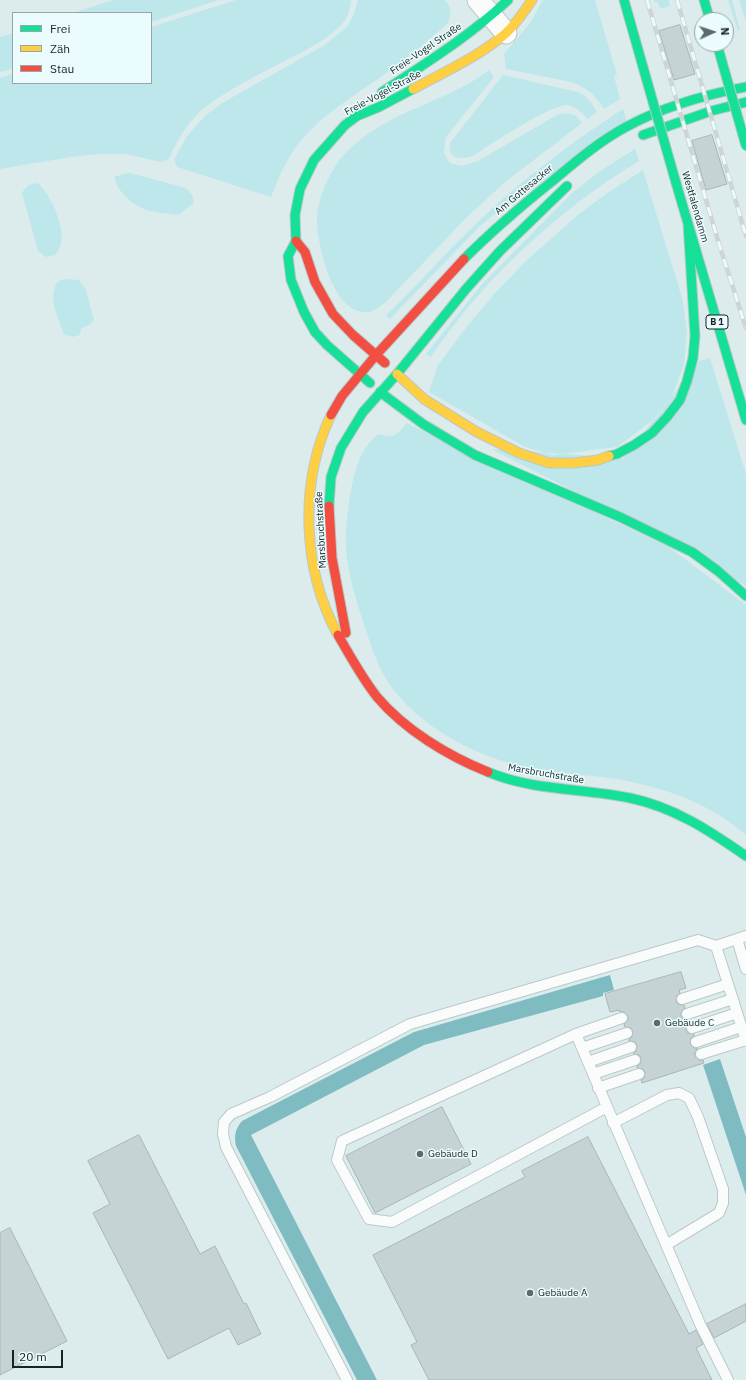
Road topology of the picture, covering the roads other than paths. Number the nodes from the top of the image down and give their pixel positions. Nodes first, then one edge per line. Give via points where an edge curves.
1 (478, 0) edge
2 (509, 0) edge
3 (532, 0) edge
4 (624, 0) edge
5 (704, 0) edge
6 (708, 12) edge
7 (492, 16) junction
8 (512, 26) junction
9 (719, 52) edge
10 (746, 87) edge
11 (746, 102) edge
12 (357, 116) junction
13 (633, 139) dead end
14 (746, 146) edge
15 (575, 180) dead end
16 (688, 224) junction
17 (296, 241) junction
18 (375, 354) junction
19 (359, 374) junction
20 (397, 374) junction
21 (380, 392) junction
22 (746, 420) edge
23 (746, 596) edge
24 (350, 656) junction
25 (746, 856) edge
26 (741, 938) edge
27 (716, 946) junction
28 (746, 969) edge
29 (728, 984) junction
30 (682, 999) dead end
31 (733, 999) junction
32 (737, 1013) junction
33 (687, 1014) dead end
34 (622, 1018) dead end
35 (742, 1027) junction
36 (692, 1028) dead end
37 (627, 1033) dead end
38 (576, 1034) junction
39 (746, 1041) edge
40 (696, 1042) dead end
41 (631, 1047) dead end
42 (582, 1048) junction
43 (700, 1054) dead end
44 (635, 1060) dead end
45 (588, 1062) junction
46 (593, 1074) junction
47 (639, 1074) dead end
48 (598, 1088) junction
49 (607, 1107) junction
50 (613, 1123) junction
51 (666, 1245) junction
52 (347, 1380) edge
53 (728, 1380) edge

1 - 7 street
2 - 7 main road, Freie-Vogel Straße
2 - 8 street
3 - 8 main road, Freie-Vogel-Straße
4 - 16 main road, Westfalendamm / B 1, bridge
5 - 6 main road
7 - 8 street
7 - 12 main road, Freie-Vogel Straße via 373,99
8 - 12 main road, Freie-Vogel-Straße via 474,57
9 - 14 main road, bridge
10 - 18 main road, Am Gottesacker via 666,109 628,126 595,146 492,231
11 - 13 main road via 711,111
12 - 17 main road, Freie-Vogel-Straße via 345,125 314,160 300,189 295,215
15 - 20 main road via 500,251
16 - 20 main road via 695,336 687,381 680,400 667,417 652,432 617,454 598,460 549,463 519,453 476,431 424,399
16 - 22 main road, Westfalendamm / B 1
17 - 18 main road via 305,252 315,282 333,314
17 - 19 main road, Freie-Vogel-Straße via 288,256 291,280 304,312 315,332 327,346
18 - 19 main road, Am Gottesacker
18 - 20 main road
19 - 21 main road, Freie-Vogel-Straße
19 - 24 main road, Marsbruchstraße via 337,402 323,435 313,466 310,495 311,538 323,604
20 - 21 main road
21 - 23 main road, Freie-Vogel-Straße via 423,424 475,456 620,517 692,552
21 - 24 main road, Marsbruchstraße via 363,412 341,448 331,477 329,502 332,558
24 - 25 main road, Marsbruchstraße via 384,705 420,735 450,755 480,770 512,780 648,802 687,817
26 - 27 lane
26 - 28 lane
27 - 29 lane
27 - 52 lane via 698,940 410,1024 270,1097 231,1114 224,1122 226,1147
29 - 30 lane
29 - 31 lane
31 - 32 lane
31 - 33 lane
32 - 35 lane
32 - 36 lane
34 - 38 lane
35 - 39 lane
35 - 40 lane
37 - 42 lane
38 - 42 lane
38 - 49 lane via 342,1141 337,1160 369,1219 392,1222
39 - 43 lane
41 - 45 lane
42 - 45 lane
44 - 46 lane
45 - 46 lane
46 - 48 lane
47 - 48 lane
48 - 49 lane
49 - 50 lane
50 - 51 lane
50 - 51 lane via 667,1095 679,1093 689,1098 698,1117 723,1189 723,1203 718,1213
51 - 53 lane via 700,1324

